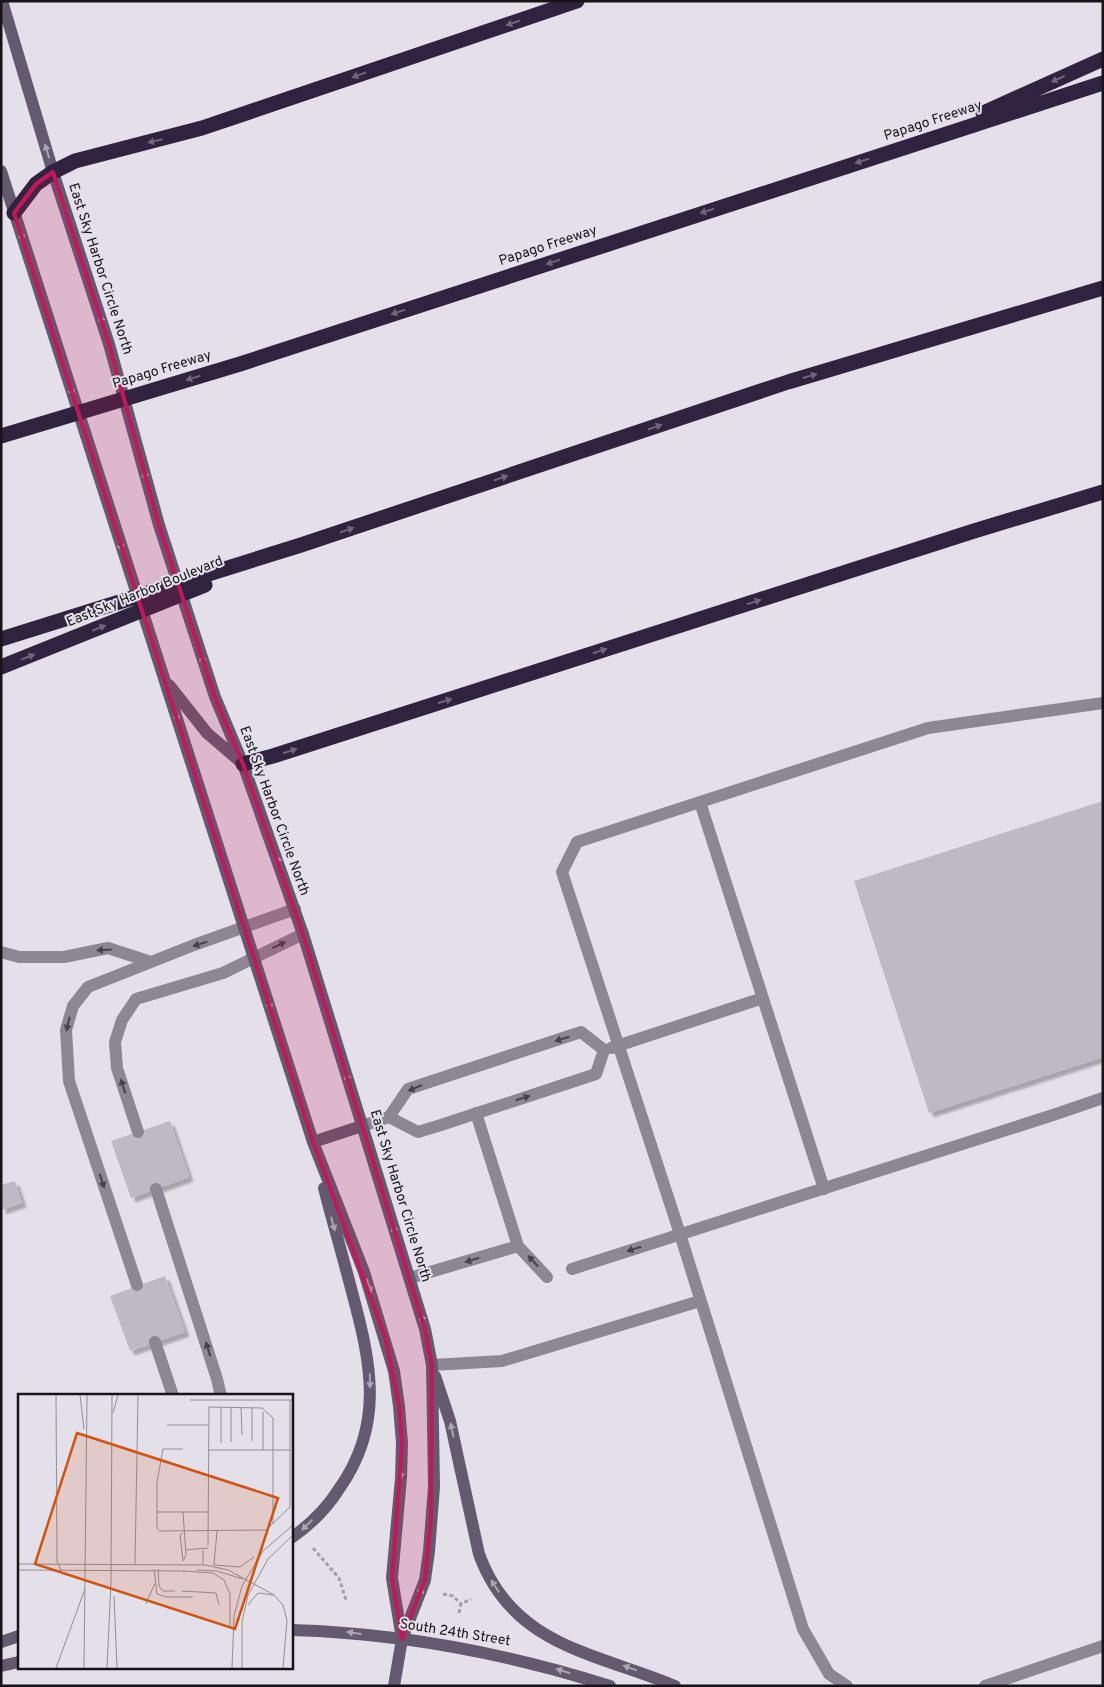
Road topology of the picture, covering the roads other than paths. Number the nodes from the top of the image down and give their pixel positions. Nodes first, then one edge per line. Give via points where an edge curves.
1 (2, 1) edge
2 (578, 1) edge
3 (1103, 59) edge
4 (1103, 83) edge
5 (908, 146) junction
6 (1, 171) edge
7 (53, 172) junction
8 (14, 213) junction
9 (1103, 288) edge
10 (8, 434) edge
11 (1103, 492) edge
12 (301, 545) junction
13 (1, 639) edge
14 (1, 667) edge
15 (164, 680) junction
16 (1103, 703) edge
17 (243, 764) junction
18 (700, 802) junction
19 (294, 909) junction
20 (246, 928) junction
21 (303, 934) junction
22 (1, 952) edge
23 (255, 957) junction
24 (151, 962) junction
25 (763, 998) junction
26 (619, 1045) junction
27 (604, 1050) junction
28 (1103, 1098) edge
29 (476, 1113) junction
30 (389, 1117) junction
31 (362, 1126) junction
32 (138, 1132) dead end
33 (313, 1142) junction
34 (156, 1189) dead end
35 (824, 1189) junction
36 (680, 1234) junction
37 (518, 1246) junction
38 (572, 1269) dead end
39 (547, 1277) dead end
40 (410, 1278) junction
41 (137, 1286) dead end
42 (700, 1301) junction
43 (155, 1342) dead end
44 (432, 1365) junction
45 (172, 1394) edge
46 (220, 1394) edge
47 (292, 1537) edge
48 (292, 1630) edge
49 (18, 1636) edge
50 (402, 1640) junction
51 (1, 1642) edge
52 (1103, 1646) edge
53 (18, 1662) edge
54 (1, 1666) edge
55 (394, 1686) edge
56 (610, 1686) edge
57 (675, 1686) edge
58 (847, 1686) edge
59 (985, 1686) edge

7 -> 1 street, East Sky Harbor Circle North
2 -> 7 highway via 202,128 98,154
3 -> 5 highway
4 - 5 highway, Papago Freeway
5 -> 10 highway, Papago Freeway via 240,364
6 - 8 street, East Sky Harbor Circle North
7 - 8 highway via 36,184
17 -> 7 street, East Sky Harbor Circle North via 215,697 162,534 109,344
8 -> 15 street, East Sky Harbor Circle North
12 -> 9 highway via 788,382
17 -> 11 highway
12 - 13 highway
14 -> 12 highway, East Sky Harbor Boulevard
15 - 17 street via 207,733
15 -> 20 street, East Sky Harbor Circle North
16 - 18 lane via 928,728
19 -> 17 street, East Sky Harbor Circle North
18 - 25 lane
18 - 26 lane via 577,842 562,872
19 - 20 lane
19 - 21 street, East Sky Harbor Circle North
20 - 23 street, East Sky Harbor Circle North
20 -> 24 lane
23 -> 21 lane
31 -> 21 street, East Sky Harbor Circle North
24 -> 22 lane via 108,948 64,957 19,957
32 -> 23 lane via 117,1068 115,1042 122,1020 136,999 223,973
23 -> 33 street, East Sky Harbor Circle North
24 -> 41 lane via 88,987 73,1006 66,1030 69,1081
25 - 26 lane
25 - 35 lane
26 - 27 lane
26 - 36 lane
29 -> 27 lane via 596,1074
27 -> 30 lane via 581,1032 408,1089
28 - 35 lane
29 - 30 lane via 418,1132
29 - 37 lane
30 - 31 lane
31 - 33 street
40 -> 31 street, East Sky Harbor Circle North
33 -> 47 street via 364,1336 371,1407 358,1453 344,1482 326,1507
33 -> 50 street, East Sky Harbor Circle North via 364,1272 394,1371 402,1460 392,1578
46 -> 34 lane
35 - 36 lane
36 -> 38 lane
36 - 42 lane
39 -> 37 lane
37 -> 40 lane
44 -> 40 street, East Sky Harbor Circle North
42 - 44 lane via 502,1361
42 - 58 lane via 803,1629 829,1674
43 - 45 lane
50 -> 44 street, East Sky Harbor Circle North via 425,1580 429,1551 434,1487
57 -> 44 street via 562,1644 523,1620 506,1602 485,1570 479,1554 450,1421
50 -> 48 street, South 24th Street via 344,1632
49 - 51 street
50 - 55 street, East Sky Harbor Circle North
56 -> 50 street, South 24th Street via 555,1668 498,1655
52 - 59 lane
53 - 54 street

